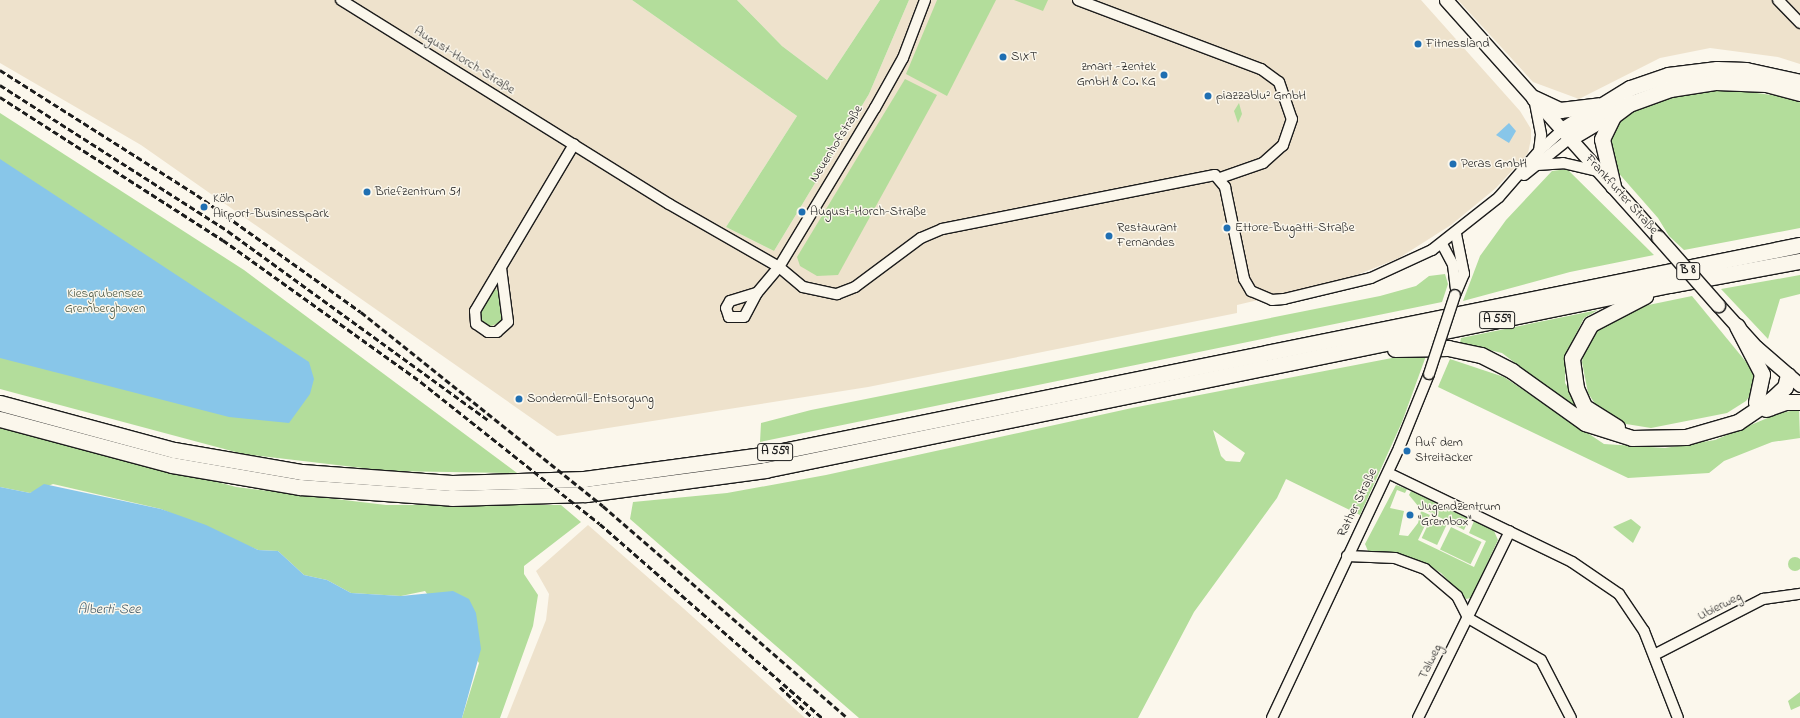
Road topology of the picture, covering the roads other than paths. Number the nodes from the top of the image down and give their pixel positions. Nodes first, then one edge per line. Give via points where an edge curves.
1 (341, 0) edge
2 (925, 0) edge
3 (1078, 0) edge
4 (1446, 0) edge
5 (1778, 0) edge
6 (1800, 23) edge
7 (1800, 82) edge
8 (1800, 92) edge
9 (1534, 98) junction
10 (1608, 102) junction
11 (1621, 109) junction
12 (1566, 134) junction
13 (574, 144) junction
14 (1539, 151) junction
15 (1537, 165) junction
16 (1599, 171) junction
17 (1220, 178) junction
18 (1514, 182) junction
19 (1614, 186) junction
20 (1456, 234) junction
21 (1800, 236) edge
22 (1442, 244) junction
23 (1800, 245) edge
24 (1739, 255) junction
25 (1800, 261) edge
26 (779, 267) junction
27 (501, 268) junction
28 (1460, 281) junction
29 (1669, 285) junction
30 (757, 293) dead end
31 (1737, 326) junction
32 (1325, 354) junction
33 (1788, 375) junction
34 (1800, 385) edge
35 (1800, 402) edge
36 (0, 403) edge
37 (1754, 408) junction
38 (0, 419) edge
39 (1388, 473) junction
40 (1510, 531) junction
41 (1347, 556) junction
42 (1800, 594) edge
43 (1468, 618) junction
44 (1654, 655) junction
45 (1272, 718) edge
46 (1418, 718) edge
47 (1571, 718) edge
48 (1678, 718) edge

1 - 13 street, August-Horch-Straße
2 - 26 street, Neuenhofstraße via 902,58
3 - 17 street via 1261,69 1279,82 1292,118 1283,145 1263,163
4 - 9 main road, Frankfurter Straße / B 8
5 - 6 street
7 - 10 highway via 1746,70 1686,72 1630,88
8 - 11 highway via 1766,84 1716,82 1670,89
9 - 10 highway via 1560,110
9 - 12 main road, Frankfurter Straße / B 8
9 - 14 street via 1541,135
10 - 12 highway
11 - 12 highway
11 - 19 highway via 1606,126 1602,139
12 - 14 street
12 - 15 street
12 - 16 main road, Frankfurter Straße / B 8
13 - 26 street, August-Horch-Straße
13 - 27 street
14 - 18 street
15 - 16 street via 1563,163
15 - 18 street
16 - 19 main road, Frankfurter Straße / B 8
17 - 22 street via 1244,279 1257,296 1284,299 1371,278
17 - 26 street via 1203,177 942,229 921,238 855,287 836,294 803,287
18 - 20 street
19 - 31 main road, Frankfurter Straße / B 8, bridge
20 - 22 street
20 - 28 street via 1463,262
21 - 24 highway
22 - 28 street
23 - 24 highway, A 559
24 - 36 highway, A 559 via 762,455 584,479 452,483 302,472 174,450
25 - 29 highway, A 559
26 - 30 street, Neuenhofstraße
27 - 27 street via 475,311 476,324 488,332 497,332 508,322
28 - 39 street, Rather Straße, bridge via 1429,374
29 - 32 highway, A 559
29 - 37 highway via 1606,313 1590,324 1579,340 1572,358 1576,388 1584,406 1619,428 1676,432 1724,420
31 - 33 main road, Frankfurter Straße / B 8
31 - 37 highway via 1762,374
32 - 37 highway via 1426,347 1465,350 1512,371 1585,423 1621,437 1686,437 1720,429
32 - 38 highway, A 559 via 765,470 657,486 533,497 386,496 240,479 106,449
33 - 34 main road, Frankfurter Straße / B 8
33 - 37 highway via 1785,387
35 - 37 highway
39 - 40 street
39 - 41 street, Rather Straße
40 - 43 street, Talweg
40 - 44 street via 1572,562 1619,594 1644,631
41 - 43 street via 1395,558 1425,569 1457,596
41 - 45 street, Rather Straße
42 - 44 street, Ubierweg via 1763,599
43 - 46 street, Talweg
43 - 47 street via 1541,660
44 - 48 street

